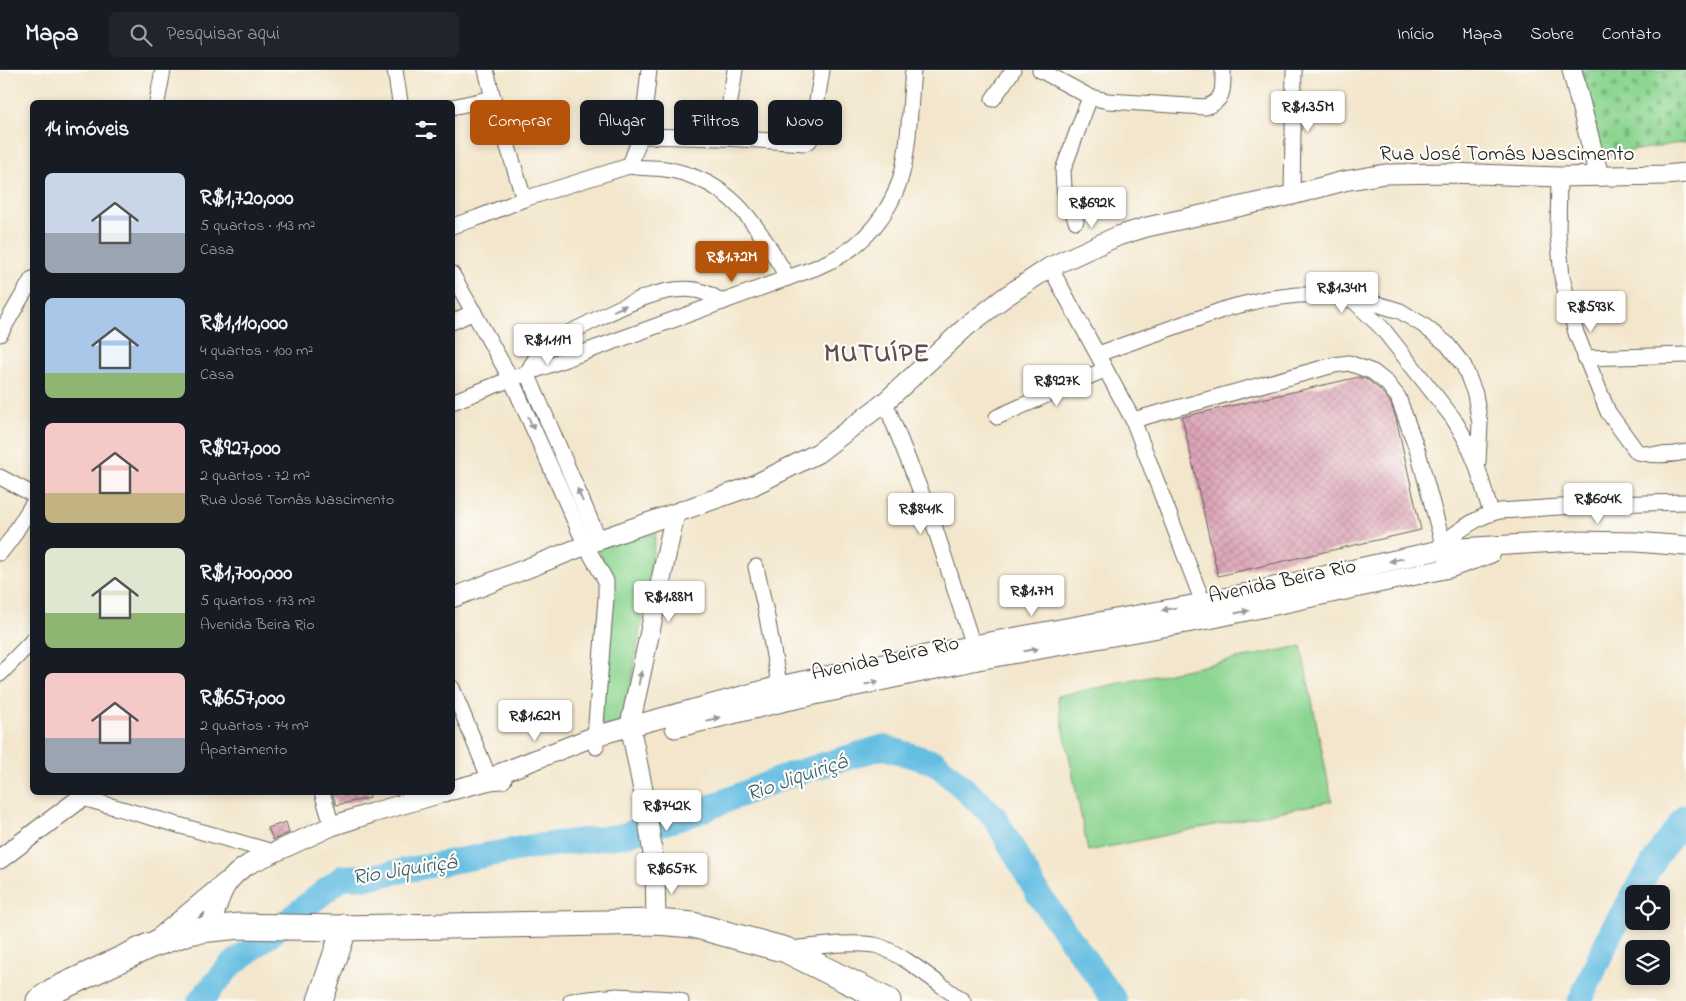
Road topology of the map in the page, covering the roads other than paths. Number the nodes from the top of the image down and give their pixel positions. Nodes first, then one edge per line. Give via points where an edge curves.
1 (163, 70) edge
2 (395, 70) edge
3 (486, 70) edge
4 (649, 70) edge
5 (735, 70) edge
6 (822, 70) edge
7 (913, 70) edge
8 (1012, 70) edge
9 (1040, 70) edge
10 (1223, 70) edge
11 (1294, 70) edge
12 (1572, 70) edge
13 (1090, 97) junction
14 (492, 98) junction
15 (993, 99) dead end
16 (157, 100) edge
17 (400, 100) edge
18 (645, 100) edge
19 (730, 100) edge
20 (455, 107) edge
21 (758, 140) edge
22 (639, 145) edge
23 (629, 166) junction
24 (1686, 173) edge
25 (1599, 176) junction
26 (1559, 177) junction
27 (1292, 195) junction
28 (524, 199) junction
29 (1076, 221) dead end
30 (455, 225) edge
31 (1050, 267) junction
32 (788, 278) junction
33 (455, 279) edge
34 (30, 282) edge
35 (1354, 301) junction
36 (723, 302) junction
37 (474, 312) junction
38 (455, 321) edge
39 (0, 334) edge
40 (1098, 354) junction
41 (1686, 355) edge
42 (1585, 358) junction
43 (1104, 370) junction
44 (526, 373) junction
45 (511, 379) junction
46 (455, 401) edge
47 (885, 402) junction
48 (997, 417) dead end
49 (1133, 420) junction
50 (558, 445) junction
51 (544, 452) junction
52 (1686, 452) edge
53 (1478, 466) junction
54 (0, 477) edge
55 (30, 493) edge
56 (1686, 502) edge
57 (30, 508) edge
58 (1490, 513) junction
59 (675, 514) junction
60 (593, 543) junction
61 (1443, 546) junction
62 (1510, 546) junction
63 (1686, 546) edge
64 (0, 553) edge
65 (756, 567) dead end
66 (1449, 568) junction
67 (455, 597) edge
68 (1206, 611) junction
69 (30, 643) edge
70 (976, 652) junction
71 (0, 674) edge
72 (781, 694) junction
73 (455, 695) edge
74 (631, 732) junction
75 (596, 741) junction
76 (490, 780) junction
77 (455, 789) edge
78 (86, 795) edge
79 (323, 795) edge
80 (435, 795) edge
81 (332, 826) junction
82 (273, 852) junction
83 (0, 859) edge
84 (228, 879) junction
85 (656, 922) junction
86 (342, 928) junction
87 (210, 929) junction
88 (149, 946) junction
89 (786, 950) junction
90 (674, 1000) edge
91 (886, 1000) edge
92 (39, 1001) edge
93 (320, 1001) edge
94 (571, 1001) edge
95 (962, 1001) edge

1 - 16 street
2 - 17 street
3 - 14 street
4 - 18 street
5 - 19 street
6 - 21 street via 809,141
7 - 32 street via 904,168 899,186 884,213 875,227 845,253
8 - 15 street
9 - 13 street
10 - 13 street via 1222,94 1217,101 1205,106 1115,102
11 - 27 street
12 - 25 street
13 - 29 street via 1063,170 1064,188
14 - 20 street
14 - 28 street
22 - 23 street
23 - 28 street
23 - 32 street via 669,169 701,178 720,189 753,221
24 - 25 street, Rua José Tomás Nascimento
25 - 26 street, Rua José Tomás Nascimento
26 - 27 street, Rua José Tomás Nascimento via 1385,174
26 - 42 street via 1558,233 1562,277
27 - 31 street, Rua José Tomás Nascimento via 1147,227 1118,236
28 - 30 street
31 - 40 street
31 - 47 street, Rua José Tomás Nascimento via 966,327
32 - 36 street
33 - 37 street
34 - 39 street
35 - 40 street via 1332,295 1265,299 1228,308
35 - 53 street via 1382,328 1453,418
35 - 53 street via 1400,311 1447,344 1464,366 1475,394 1480,424
36 - 44 street
44 -> 36 street via 547,345 624,306 656,295 695,290
37 - 38 street
37 - 45 street
40 - 43 street
41 - 42 street
42 - 52 street via 1608,412 1637,452 1655,456
43 - 48 street
43 - 49 street
44 - 45 street
44 - 50 street
45 - 46 street
45 -> 51 street
47 - 59 street, Rua José Tomás Nascimento via 818,453 752,486
47 - 70 street via 933,522
49 - 61 street via 1334,365 1349,363 1373,372 1398,397 1418,452
49 - 68 street
50 - 51 street
60 -> 50 street
51 - 60 street
53 - 58 street
54 - 55 street
56 - 58 street
57 - 64 street
58 - 61 street via 1466,525
59 - 60 street, Rua José Tomás Nascimento
74 -> 59 street
60 - 67 street, Rua José Tomás Nascimento
60 - 75 street via 606,581
61 - 62 street, Avenida Beira Rio
61 - 66 street
61 -> 68 street, Avenida Beira Rio
62 - 63 street via 1573,541
62 - 66 street, Avenida Beira Rio
65 - 72 street
68 -> 66 street, Avenida Beira Rio
68 - 70 street, Avenida Beira Rio
69 - 71 street
70 - 72 street, Avenida Beira Rio
72 - 74 street, Avenida Beira Rio
73 - 76 street
74 - 75 street, Avenida Beira Rio
74 - 85 street via 655,868
75 - 76 street, Avenida Beira Rio via 504,778
76 - 77 street, Avenida Beira Rio
78 - 82 street
78 - 83 street
79 - 81 street
80 - 81 street
81 - 82 street
82 - 84 street
84 - 87 street
84 - 88 street
85 - 86 main road
85 - 89 main road via 693,925
86 - 87 main road via 240,926
86 - 93 main road
87 - 88 main road via 189,932
88 - 92 main road via 53,991
89 - 91 main road
89 - 95 street via 853,944 876,946 899,956
90 - 94 street via 617,996

